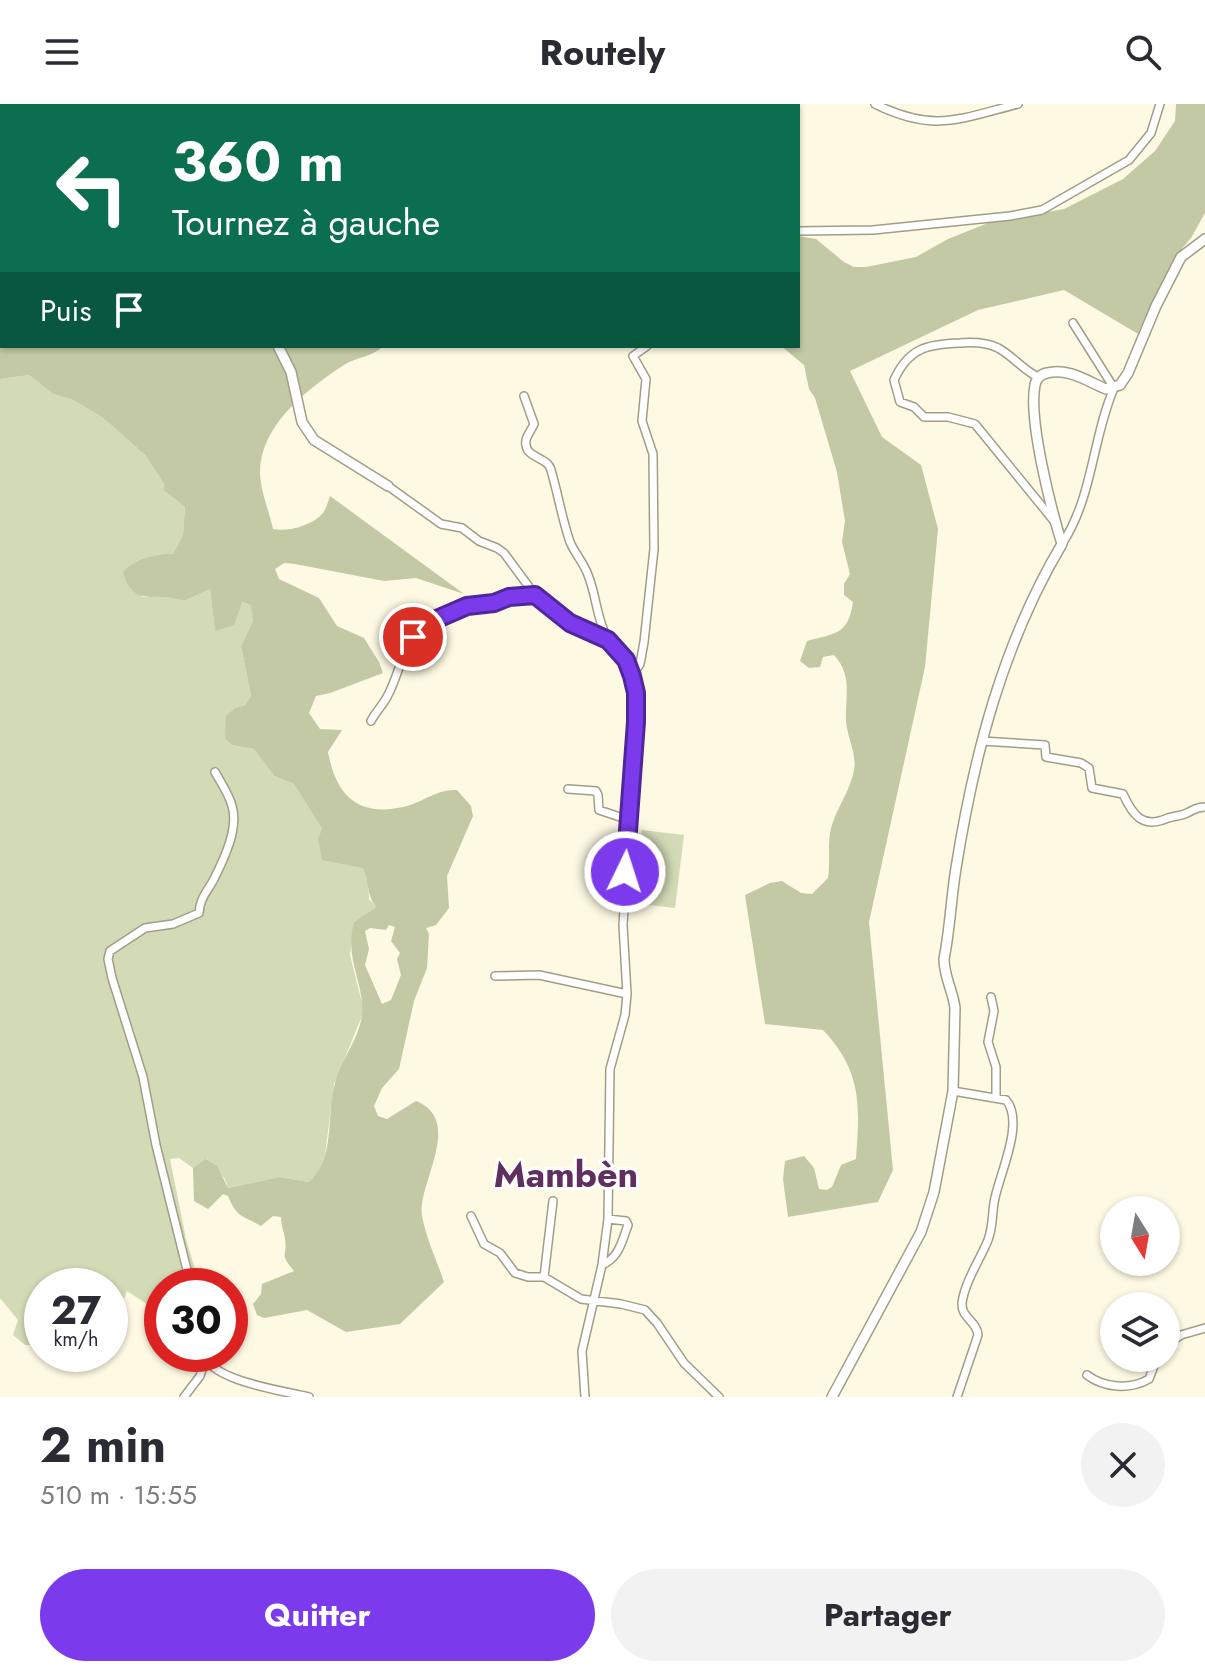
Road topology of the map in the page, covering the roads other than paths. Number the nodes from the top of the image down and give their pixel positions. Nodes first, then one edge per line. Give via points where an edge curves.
1 (875, 104) edge
2 (1018, 104) edge
3 (1160, 104) edge
4 (800, 231) edge
5 (1204, 238) edge
6 (1073, 323) dead end
7 (279, 348) edge
8 (644, 348) edge
9 (1038, 377) junction
10 (1114, 388) junction
11 (524, 396) dead end
12 (388, 486) joint
13 (1055, 522) junction
14 (1062, 544) junction
15 (535, 595) junction
16 (608, 640) junction
17 (632, 676) junction
18 (371, 721) dead end
19 (982, 741) junction
20 (215, 772) dead end
21 (568, 789) dead end
22 (1205, 807) edge
23 (629, 820) junction
24 (495, 976) dead end
25 (627, 994) junction
26 (991, 997) dead end
27 (953, 1091) junction
28 (996, 1098) junction
29 (553, 1201) dead end
30 (471, 1216) dead end
31 (608, 1219) junction
32 (602, 1265) junction
33 (187, 1268) edge
34 (544, 1277) junction
35 (593, 1299) junction
36 (1205, 1328) edge
37 (1180, 1336) edge
38 (201, 1372) edge
39 (224, 1372) edge
40 (1153, 1372) edge
41 (1087, 1375) dead end
42 (305, 1396) edge
43 (184, 1397) edge
44 (585, 1397) edge
45 (719, 1397) edge
46 (832, 1397) edge
47 (957, 1397) edge

1 - 2 street via 909,117 946,121
3 - 4 street via 1151,133 1129,160 1042,210 873,230
5 - 10 street via 1181,257 1128,373
6 - 10 street
7 - 12 street via 291,372 302,422 314,440
8 - 17 street via 633,356 646,379 642,421 653,454 654,549 644,642
9 - 10 street via 1072,374
9 - 13 street via 1035,414
9 - 13 street via 992,345 939,342 903,364 894,380 900,402 924,417 975,424
10 - 14 street via 1077,518
11 - 16 street via 534,424 527,447 551,467 562,517 589,576 598,621
12 - 15 street via 441,524 462,528 504,553
13 - 14 street
14 - 19 street via 1043,575 996,688
15 - 16 street via 570,623
15 - 18 street via 467,606 419,630
16 - 17 street
17 - 23 street via 636,722
19 - 22 street via 1045,745 1046,757 1089,768 1092,788 1123,794 1128,807 1145,822
19 - 27 street via 944,959 955,1008
20 - 33 street via 234,820 199,913 145,928 110,951 108,959 143,1077
21 - 23 street via 596,791 599,810
23 - 25 street via 623,925
24 - 25 street via 539,975
25 - 31 street via 610,1069
26 - 28 street via 988,1042 996,1067
27 - 28 street
27 - 46 street via 921,1232
28 - 47 street via 1006,1100 1012,1111 1010,1152 993,1204 990,1234 964,1296 964,1315 978,1335
29 - 34 street
30 - 34 street via 484,1244 500,1253 515,1273
31 - 32 street
31 - 32 street via 628,1225 617,1253
32 - 35 street
34 - 35 street via 581,1299
35 - 44 street via 582,1351
35 - 45 street via 645,1310 684,1363
36 - 37 street
38 - 43 street
39 - 42 street
40 - 41 street via 1145,1382 1110,1385

